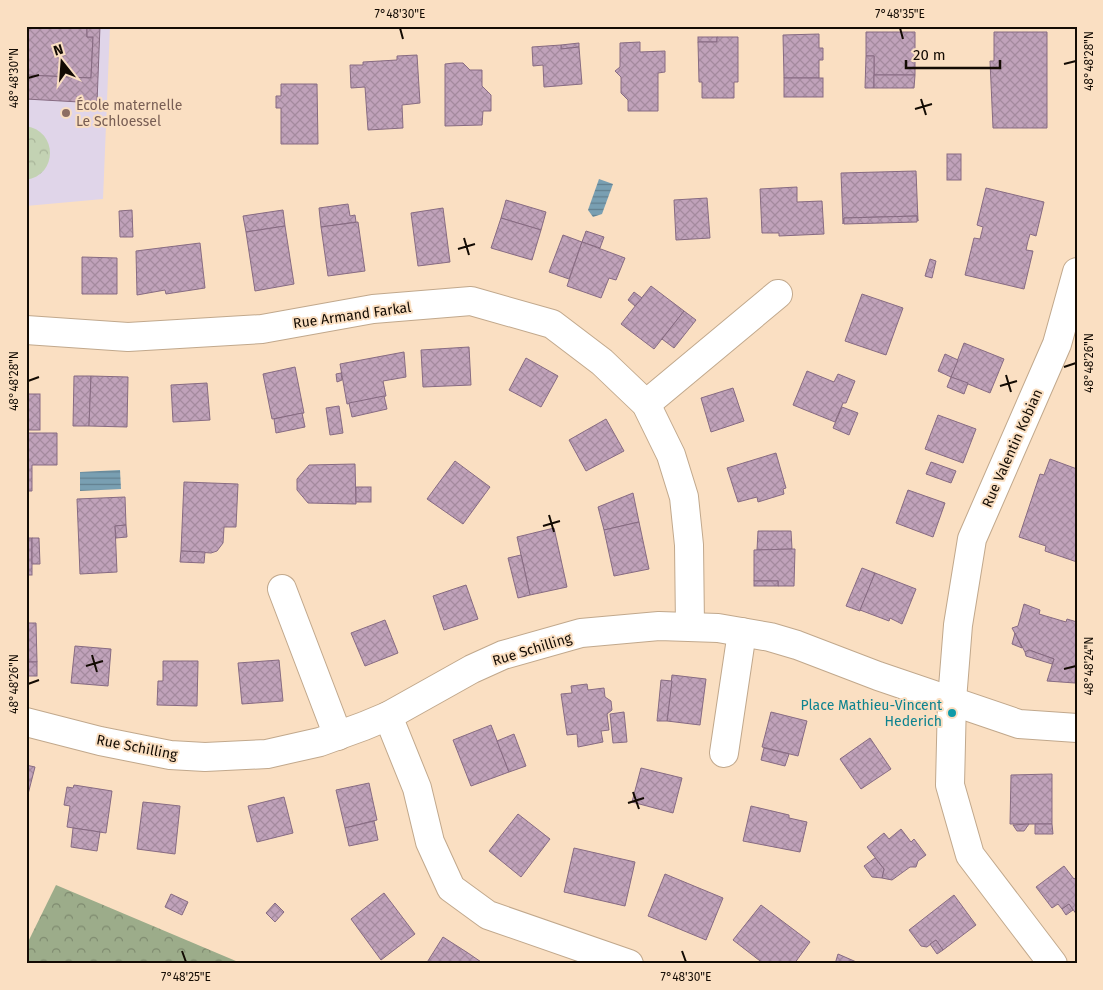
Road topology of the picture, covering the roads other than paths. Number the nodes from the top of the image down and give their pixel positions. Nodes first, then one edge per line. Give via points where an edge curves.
1 (1077, 272) edge
2 (778, 294) dead end
3 (26, 330) edge
4 (646, 404) junction
5 (282, 589) dead end
6 (690, 626) junction
7 (742, 632) junction
8 (952, 700) junction
9 (388, 716) junction
10 (26, 722) edge
11 (1077, 728) edge
12 (338, 736) junction
13 (724, 753) dead end
14 (629, 964) edge
15 (1054, 964) edge

1 - 8 street, Rue Valentin Kobian via 1058,344 972,539 958,625
2 - 4 street
3 - 4 street, Rue Armand Farkal via 128,337 262,329 373,309 471,301 552,324 602,362
4 - 6 street, Rue Armand Farkal via 671,455 684,497 689,545
5 - 12 street
6 - 7 street, Rue Schilling
6 - 9 street, Rue Schilling via 626,627 581,633 534,645 472,669
7 - 8 street, Rue Schilling via 797,645
7 - 13 street
8 - 11 street, Rue Schilling via 1020,724
8 - 15 street, Rue Valentin Kobian via 950,785 970,855
9 - 12 street, Rue Schilling
9 - 14 street via 417,788 430,842 451,888 488,914
10 - 12 street, Rue Schilling via 143,750 205,757 267,754

